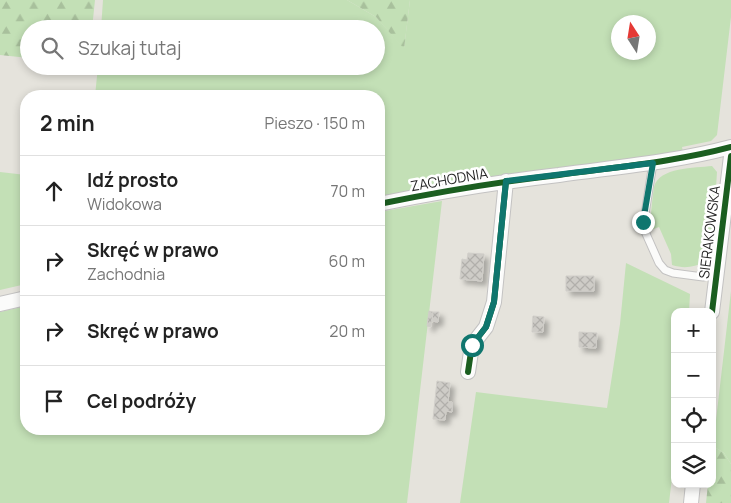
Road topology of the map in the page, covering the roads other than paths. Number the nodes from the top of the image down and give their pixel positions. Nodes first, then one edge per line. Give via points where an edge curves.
1 (731, 147) edge
2 (731, 156) edge
3 (653, 163) junction
4 (506, 181) junction
5 (385, 203) edge
6 (716, 275) junction
7 (20, 299) edge
8 (0, 304) edge
9 (712, 308) edge
10 (468, 372) dead end
11 (693, 488) edge
12 (691, 503) edge

1 - 3 street, ZACHODNIA
2 - 6 street, SIERAKOWSKA
3 - 4 street, ZACHODNIA
3 - 6 lane via 643,226 659,263 673,274
4 - 5 street, ZACHODNIA
4 - 10 street via 494,302 486,327 472,345
6 - 9 street, SIERAKOWSKA
7 - 8 street
11 - 12 street

